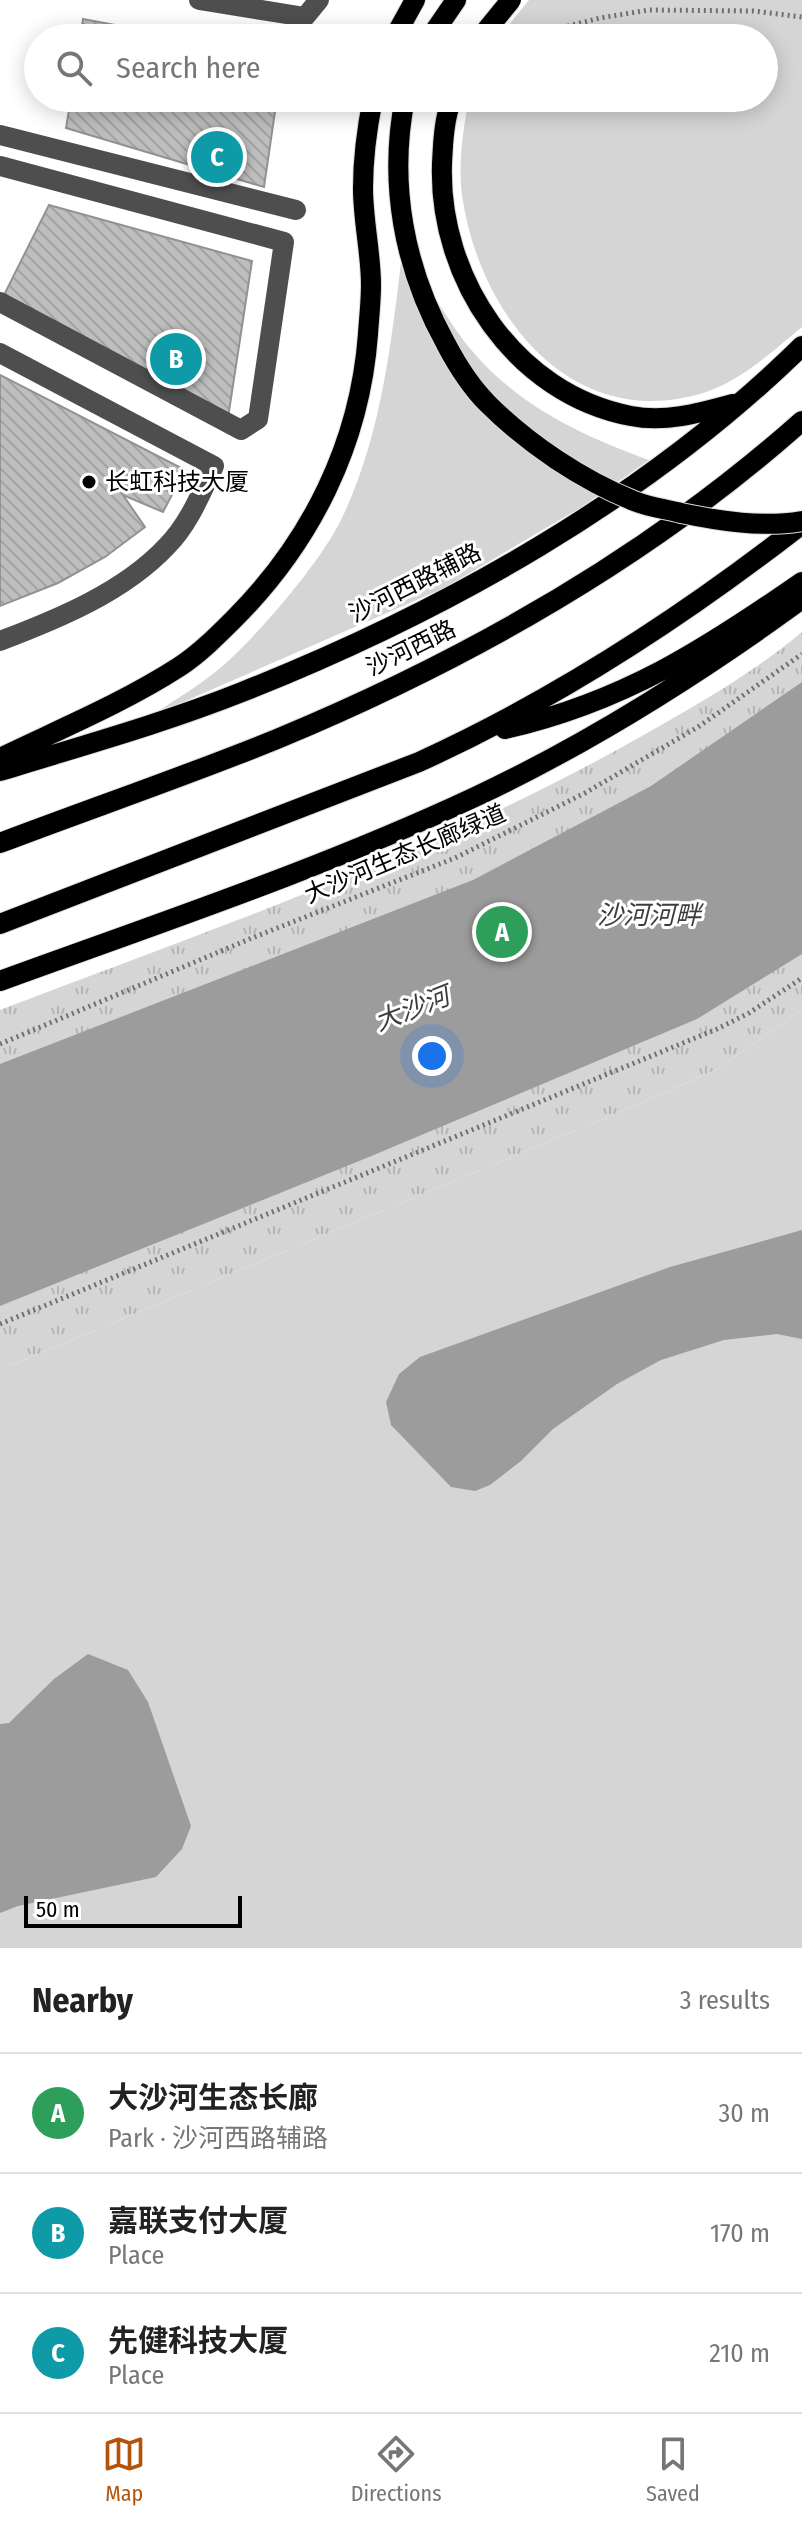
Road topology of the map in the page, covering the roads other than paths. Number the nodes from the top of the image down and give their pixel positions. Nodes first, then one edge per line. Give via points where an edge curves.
1 (199, 0) edge
2 (319, 0) edge
3 (415, 0) edge
4 (456, 0) edge
5 (511, 0) edge
6 (402, 24) edge
7 (440, 24) edge
8 (491, 24) edge
9 (371, 112) edge
10 (402, 112) edge
11 (449, 112) edge
12 (0, 135) edge
13 (0, 166) edge
14 (296, 210) dead end
15 (0, 302) edge
16 (802, 346) edge
17 (0, 353) edge
18 (741, 402) junction
19 (802, 421) edge
20 (802, 523) edge
21 (802, 582) edge
22 (802, 599) edge
23 (0, 641) edge
24 (477, 735) junction
25 (0, 758) edge
26 (0, 771) edge
27 (0, 843) edge
28 (0, 924) edge
29 (4, 979) edge

1 - 2 lane via 305,17
3 - 6 main road
4 - 7 main road
5 - 8 main road, bridge
9 - 25 main road via 363,190 371,285 364,376 343,454 304,533 250,603 181,666
10 - 20 main road, bridge via 397,180 410,261 428,311 455,361 487,403 583,476 636,502 710,519
11 - 18 main road via 441,184 459,263 476,303 532,369 564,392 633,417 671,418
12 - 14 lane
13 - 15 lane via 284,242 258,419 241,430
16 - 18 main road, 沙河西路辅路
17 - 23 lane via 214,466 167,547 103,594
18 - 26 main road, 沙河西路辅路 via 566,529 420,612 242,692
19 - 27 main road, 沙河西路 via 708,500 620,561 455,657 276,739
20 - 24 main road via 634,644
21 - 24 main road via 713,643 627,689 552,718
22 - 29 main road via 652,701 478,796 303,870
24 - 28 main road

